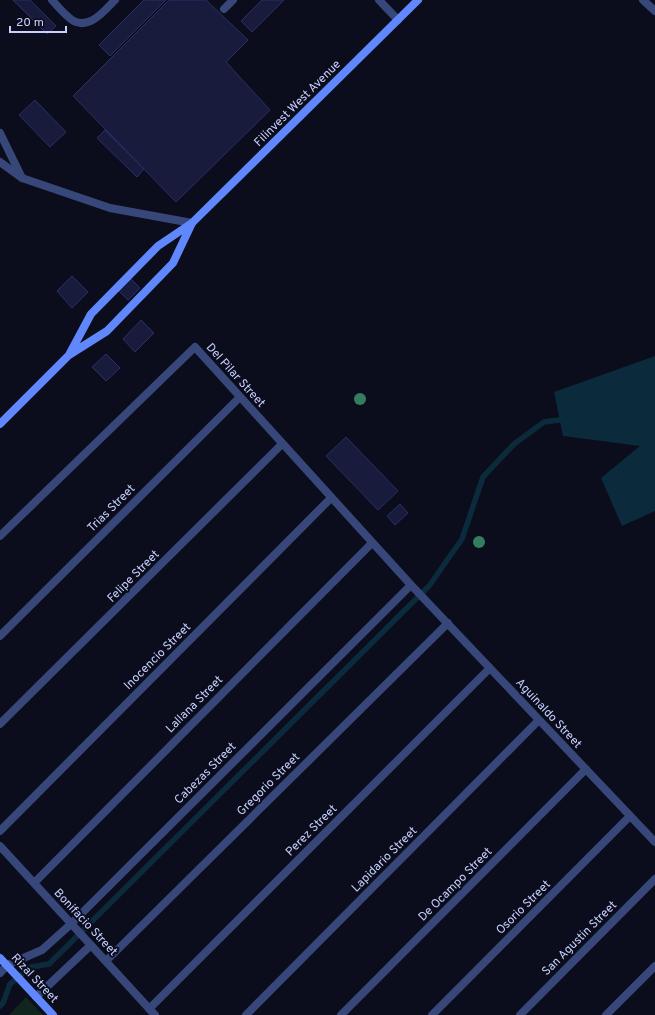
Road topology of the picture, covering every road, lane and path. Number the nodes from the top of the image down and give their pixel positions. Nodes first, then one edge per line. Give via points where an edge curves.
1 (52, 0) edge
2 (115, 0) edge
3 (233, 0) edge
4 (378, 0) edge
5 (643, 0) edge
6 (415, 1) edge
7 (224, 9) dead end
8 (655, 10) edge
9 (398, 20) junction
10 (0, 133) edge
11 (0, 162) edge
12 (22, 178) junction
13 (192, 223) junction
14 (69, 355) junction
15 (240, 397) junction
16 (0, 424) edge
17 (282, 444) junction
18 (331, 498) junction
19 (0, 536) edge
20 (372, 543) junction
21 (412, 586) junction
22 (427, 601) joint
23 (448, 623) junction
24 (0, 636) edge
25 (490, 668) junction
26 (539, 720) junction
27 (0, 724) edge
28 (586, 769) junction
29 (630, 816) junction
30 (0, 831) edge
31 (655, 842) edge
32 (0, 846) edge
33 (655, 879) edge
34 (34, 883) junction
35 (71, 924) junction
36 (88, 942) junction
37 (0, 958) edge
38 (106, 961) junction
39 (655, 966) edge
40 (8, 967) junction
41 (0, 973) edge
42 (36, 997) junction
43 (152, 1012) edge
44 (53, 1015) edge
45 (246, 1015) edge
46 (341, 1015) edge
47 (432, 1015) edge
48 (520, 1015) edge
49 (606, 1015) edge

1 - 2 street via 73,21 81,23 90,22 98,17
3 - 7 street
4 - 9 street
5 - 8 street
6 - 9 street, Filinvest West Avenue
9 - 13 street, Filinvest West Avenue
10 - 12 street
11 - 12 street
12 - 13 street via 110,208
13 - 14 street, Filinvest West Avenue via 158,246 91,314
13 - 14 street, Filinvest West Avenue via 173,263 107,330
14 - 16 street, Filinvest West Avenue
15 - 17 street, Del Pilar Street
15 - 19 street, Del Pilar Street via 195,348
15 - 24 street, Trias Street
17 - 18 street, Del Pilar Street
17 - 27 street, Felipe Street
18 - 20 street, Del Pilar Street
18 - 30 street, Inocencio Street
20 - 21 street, Del Pilar Street
20 - 34 street, Lallana Street
21 - 22 street, Del Pilar Street
21 - 35 street, Cabezas Street
22 - 23 street, Aguinaldo Street
23 - 25 street, Aguinaldo Street
23 - 38 street, Gregorio Street
25 - 26 street, Aguinaldo Street
25 - 43 street, Perez Street
26 - 28 street, Aguinaldo Street
26 - 45 street, Lapidario Street
28 - 29 street, Aguinaldo Street
28 - 46 street, De Ocampo Street
29 - 31 street, Aguinaldo Street
29 - 47 street, Osorio Street
32 - 34 street, Bonifacio Street
33 - 48 street, San Agustin Street
34 - 35 street, Bonifacio Street
35 - 36 street, Bonifacio Street
35 - 40 street, Cabezas Street via 42,950
36 - 38 street, Bonifacio Street
36 - 42 street
37 - 40 street, Rizal Street
38 - 43 street, Bonifacio Street
39 - 49 street
40 - 41 street
40 - 42 street, Rizal Street
42 - 44 street, Rizal Street

